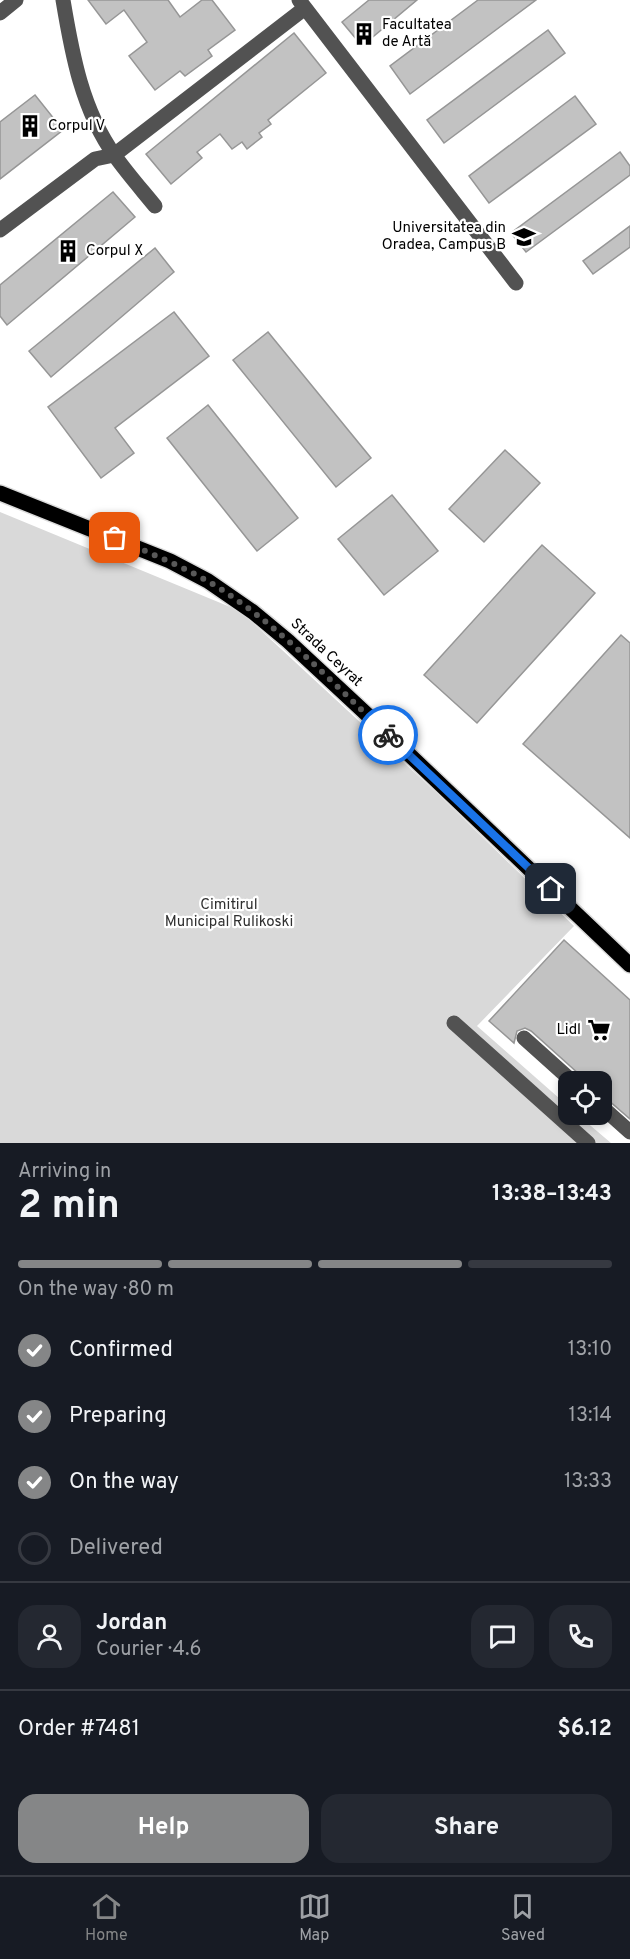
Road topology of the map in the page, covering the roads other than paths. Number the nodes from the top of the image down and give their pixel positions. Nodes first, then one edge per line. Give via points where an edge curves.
1 (16, 0) edge
2 (63, 0) edge
3 (302, 4) edge
4 (0, 13) edge
5 (114, 155) junction
6 (155, 206) dead end
7 (0, 230) edge
8 (516, 283) dead end
9 (0, 493) edge
10 (628, 960) edge
11 (454, 1023) dead end
12 (524, 1038) dead end
13 (561, 1071) edge
14 (612, 1116) edge
15 (630, 1132) edge
16 (588, 1143) edge

1 - 4 street
2 - 5 street via 75,67 94,121
3 - 5 street
3 - 8 street
5 - 6 street
5 - 7 street via 96,159
9 - 10 main road, Strada Ceyrat via 170,561 253,612
11 - 16 street
12 - 13 street
14 - 15 street

